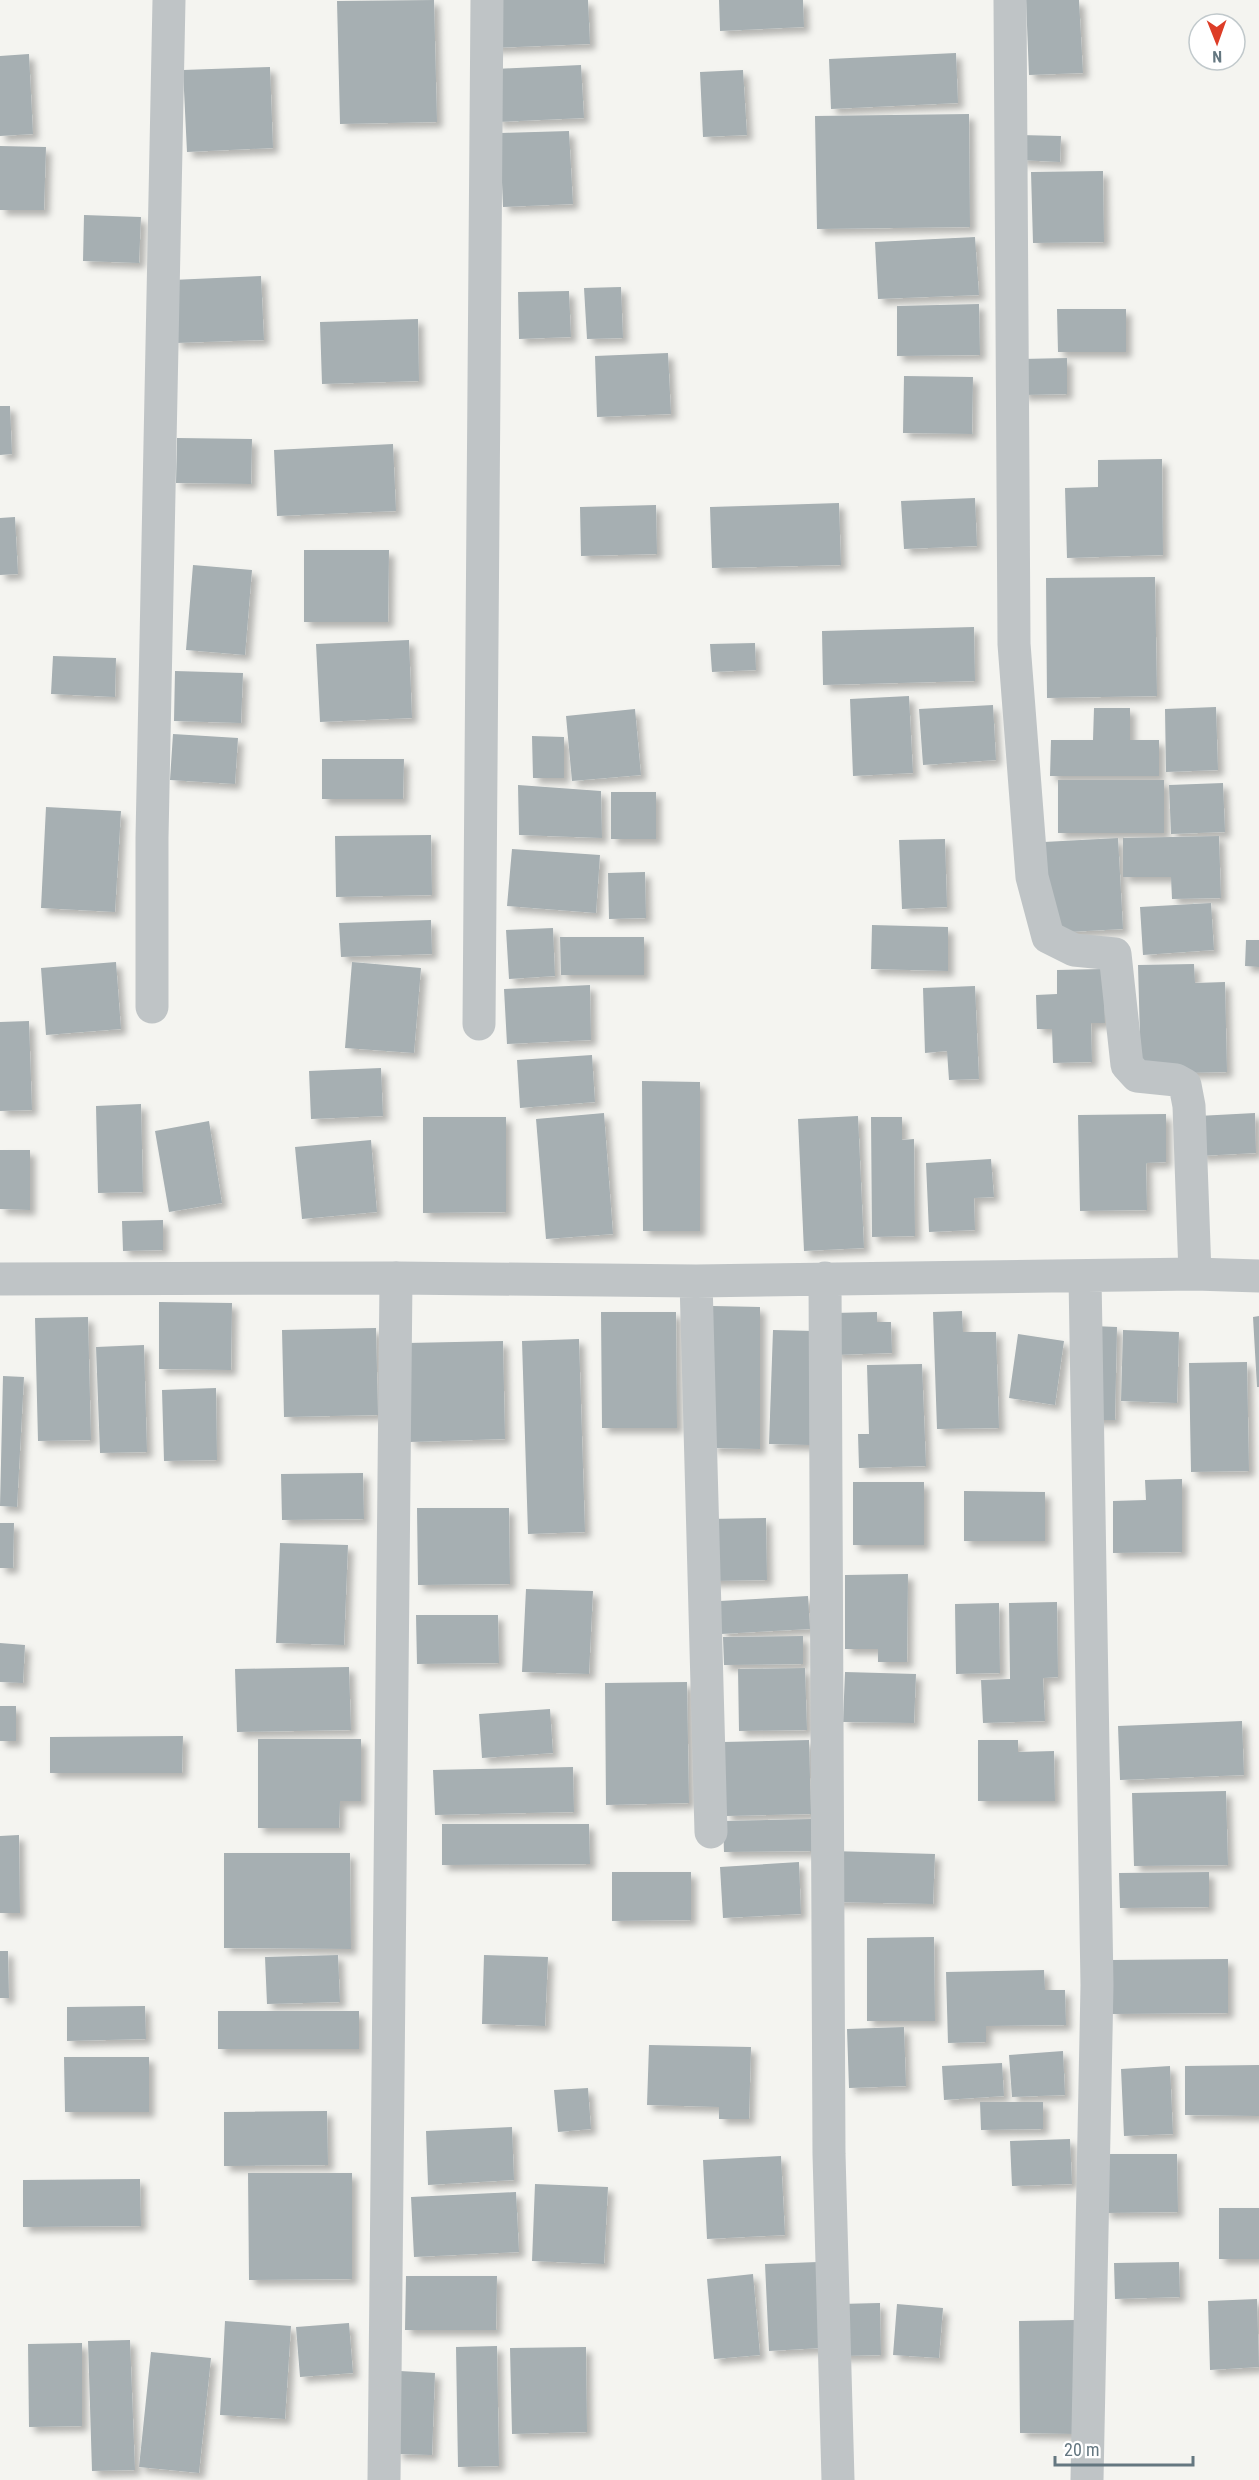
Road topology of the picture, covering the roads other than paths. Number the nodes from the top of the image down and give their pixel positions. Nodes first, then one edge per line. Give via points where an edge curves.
1 (169, 0) edge
2 (487, 0) edge
3 (1011, 0) edge
4 (152, 1007) dead end
5 (479, 1024) dead end
6 (1195, 1274) junction
7 (1259, 1275) edge
8 (1085, 1277) junction
9 (396, 1278) junction
10 (825, 1278) junction
11 (0, 1279) edge
12 (696, 1281) junction
13 (711, 1832) dead end
14 (384, 2480) edge
15 (838, 2480) edge
16 (1087, 2480) edge

1 - 4 street via 152,826
2 - 5 street
3 - 6 street via 1014,644 1032,877 1048,937 1074,950 1115,954 1127,1065 1137,1076 1176,1080 1185,1085
6 - 7 street
6 - 8 street
8 - 10 street
8 - 16 street via 1097,1985
9 - 11 street
9 - 12 street
9 - 14 street
10 - 12 street
10 - 15 street via 829,2154
12 - 13 street

